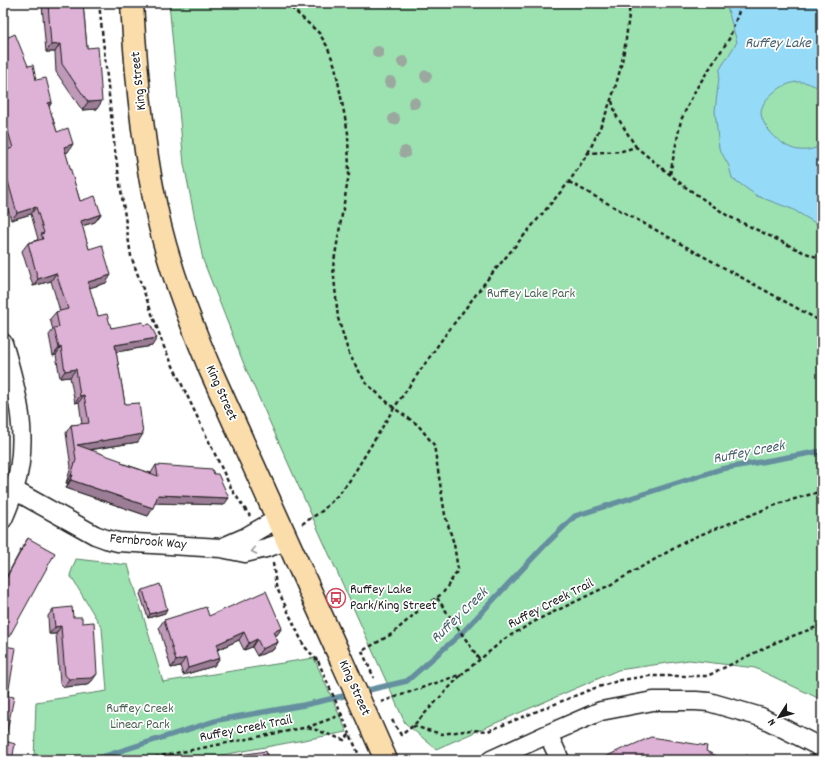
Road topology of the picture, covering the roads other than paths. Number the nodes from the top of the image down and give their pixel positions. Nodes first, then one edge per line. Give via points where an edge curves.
1 (132, 3) edge
2 (3, 343) edge
3 (14, 490) junction
4 (3, 519) edge
5 (282, 531) junction
6 (221, 548) junction
7 (548, 734) junction
8 (822, 748) edge
9 (386, 760) edge
10 (491, 760) edge
11 (560, 760) edge

1 - 5 main road, King Street via 147,151 160,227 195,333
2 - 3 street via 18,395 21,418 21,450
3 - 4 street
3 - 6 street, Fernbrook Way via 106,539 118,542
5 - 6 street, Fernbrook Way via 258,530
5 -> 6 street, Fernbrook Way via 266,548 245,553
5 - 9 main road, King Street, bridge
7 - 8 street via 601,711 654,701 696,701 709,702 761,717
7 - 10 street
7 - 11 street

